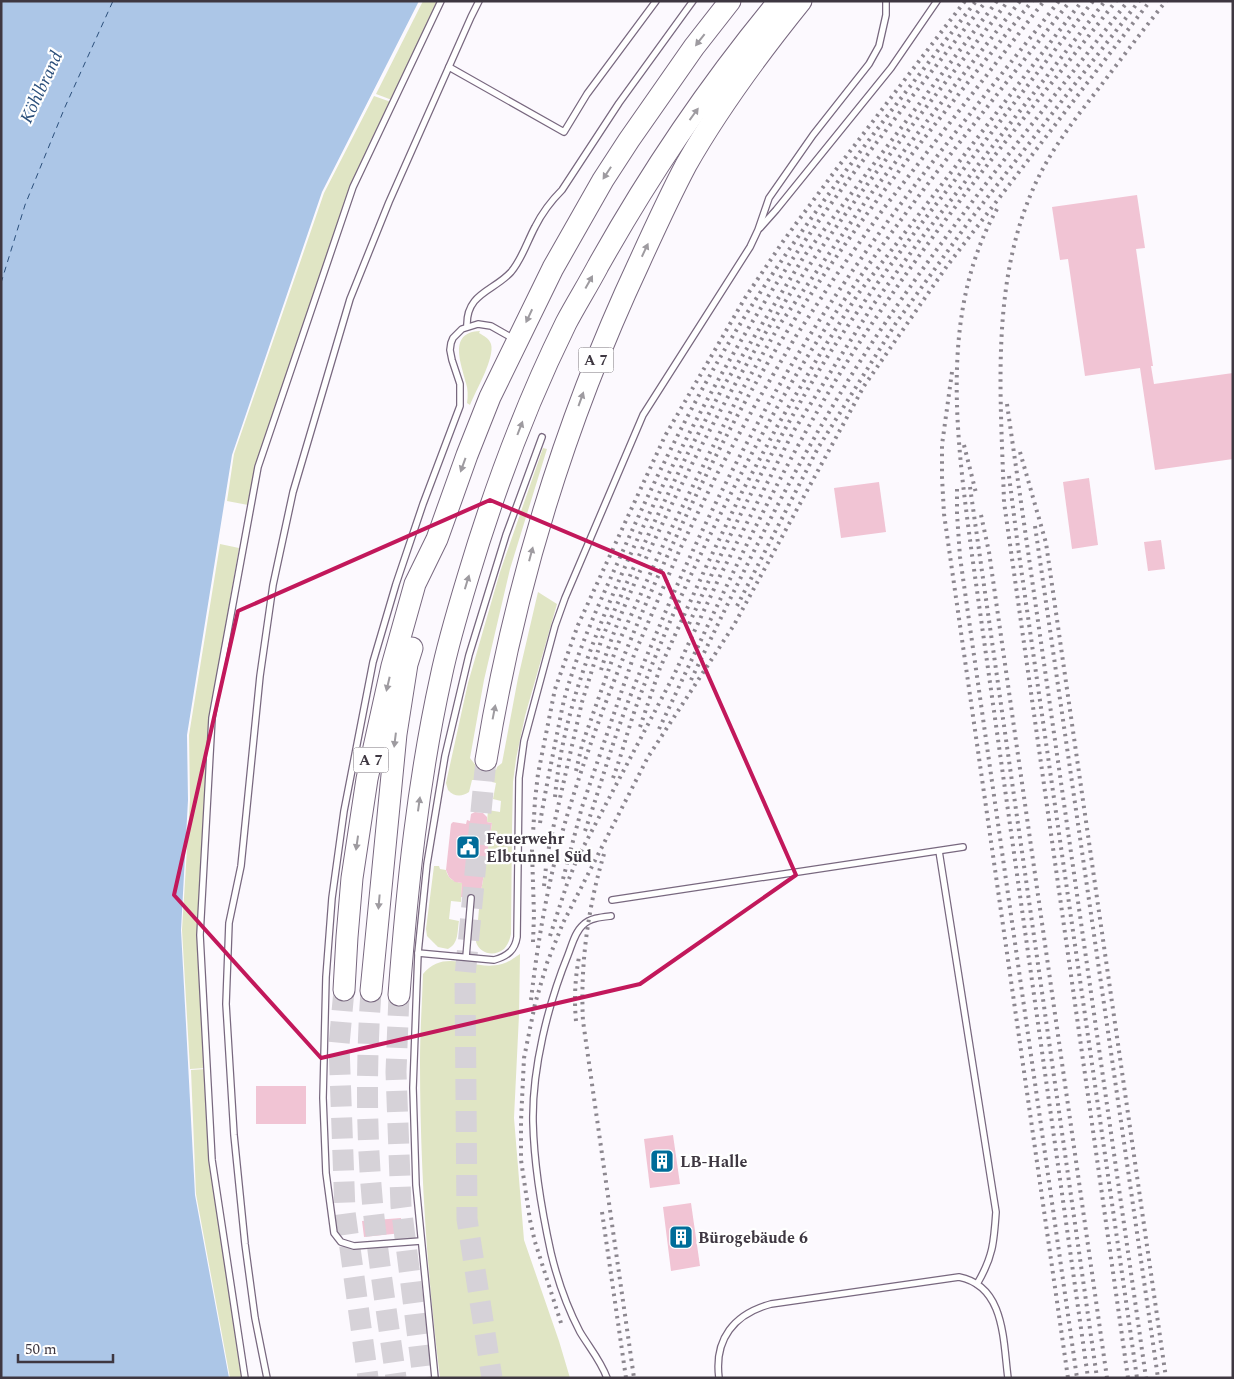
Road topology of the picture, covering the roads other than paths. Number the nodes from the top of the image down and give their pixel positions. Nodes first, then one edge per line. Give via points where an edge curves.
1 (441, 1) edge
2 (479, 1) edge
3 (656, 1) edge
4 (693, 1) edge
5 (730, 1) edge
6 (779, 1) edge
7 (801, 1) edge
8 (886, 1) edge
9 (937, 1) edge
10 (449, 66) junction
11 (725, 103) junction
12 (622, 222) junction
13 (758, 230) junction
14 (467, 326) junction
15 (518, 341) junction
16 (542, 437) dead end
17 (437, 539) junction
18 (486, 760) tunnel mouth
19 (964, 847) dead end
20 (939, 850) junction
21 (471, 898) dead end
22 (612, 900) dead end
23 (611, 916) dead end
24 (418, 953) junction
25 (466, 957) junction
26 (344, 990) tunnel mouth
27 (371, 992) tunnel mouth
28 (399, 995) tunnel mouth
29 (420, 1241) junction
30 (977, 1284) junction
31 (245, 1378) edge
32 (267, 1378) edge
33 (434, 1378) edge
34 (607, 1378) edge
35 (719, 1378) edge
36 (1008, 1378) edge

1 - 31 lane via 353,187 258,467 212,718 200,935 212,1160
2 - 10 lane
3 - 10 lane via 564,132
4 - 14 lane via 552,200 511,272 479,295 468,315
5 -> 15 highway, A 7 via 668,83 603,180 553,268
12 -> 6 highway, A 7 via 657,166
7 - 11 highway, A 7
8 - 13 lane via 879,46 769,198
9 - 13 lane via 891,68
10 - 32 lane via 350,299 292,492 273,585 260,676 241,866 229,923 226,1004 245,1244
11 - 12 highway, A 7
18 -> 11 highway, A 7 via 513,618 547,498 584,391 654,231 686,166
28 -> 12 highway, A 7 via 420,797 439,685 453,628 478,543 526,414 566,323
13 - 25 lane via 643,415 565,598 524,741 519,778 516,943 509,953 494,960
14 - 15 lane via 491,326
14 - 29 lane via 453,338 450,350 460,384 460,406 396,584 374,662 344,811 332,898 326,977 323,1098 326,1173 334,1233 341,1242 354,1246
15 -> 17 highway, A 7 via 490,397
16 - 24 lane via 506,535 469,655 445,756 427,864
17 -> 26 highway, A 7 via 415,584 392,666 367,779 352,878
17 -> 27 highway, A 7 via 428,591 407,664 396,734
19 - 20 lane
20 - 22 lane
20 - 30 lane via 996,1212 988,1265
21 - 25 lane
23 - 34 lane via 593,919 582,926 558,980 545,1027 535,1084 533,1121 540,1198 552,1255 579,1329
24 - 25 lane
24 - 29 lane via 413,1088
29 - 33 lane
30 - 35 lane via 959,1277 757,1308 736,1321 724,1337 719,1353
30 - 36 lane via 998,1310

